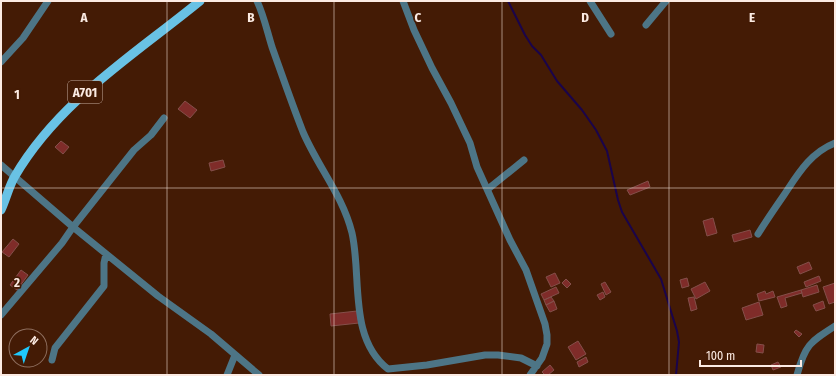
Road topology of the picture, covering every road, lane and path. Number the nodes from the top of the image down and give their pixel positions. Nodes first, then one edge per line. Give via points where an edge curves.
1 (48, 1) edge
2 (200, 1) edge
3 (257, 1) edge
4 (403, 1) edge
5 (590, 1) edge
6 (666, 1) edge
7 (646, 25) dead end
8 (611, 34) dead end
9 (1, 62) edge
10 (164, 118) dead end
11 (835, 143) edge
12 (524, 160) dead end
13 (1, 165) edge
14 (14, 177) junction
15 (488, 189) junction
16 (1, 210) edge
17 (73, 227) junction
18 (758, 234) dead end
19 (106, 254) junction
20 (1, 315) edge
21 (835, 326) edge
22 (235, 355) junction
23 (52, 360) dead end
24 (536, 366) junction
25 (390, 372) edge
26 (227, 375) edge
27 (259, 375) edge
28 (530, 375) edge
29 (798, 375) edge

1 - 9 street via 23,38
2 - 14 main road, A701 via 86,91 41,139
3 - 25 street via 304,133 344,208 352,233 365,338 374,356
4 - 15 street via 432,68 470,143 477,167
5 - 8 street
6 - 7 street
10 - 17 street via 151,135 134,150
11 - 18 street via 814,156 797,174
12 - 15 street
13 - 14 street
14 - 16 main road, A701
14 - 17 street
15 - 24 street via 526,270 545,324 547,344
17 - 19 street
17 - 20 street
19 - 22 street
19 - 23 street via 104,286 55,348
21 - 29 street via 808,346 803,354
22 - 26 street
22 - 27 street
24 - 25 street via 522,358 485,355
24 - 28 street

